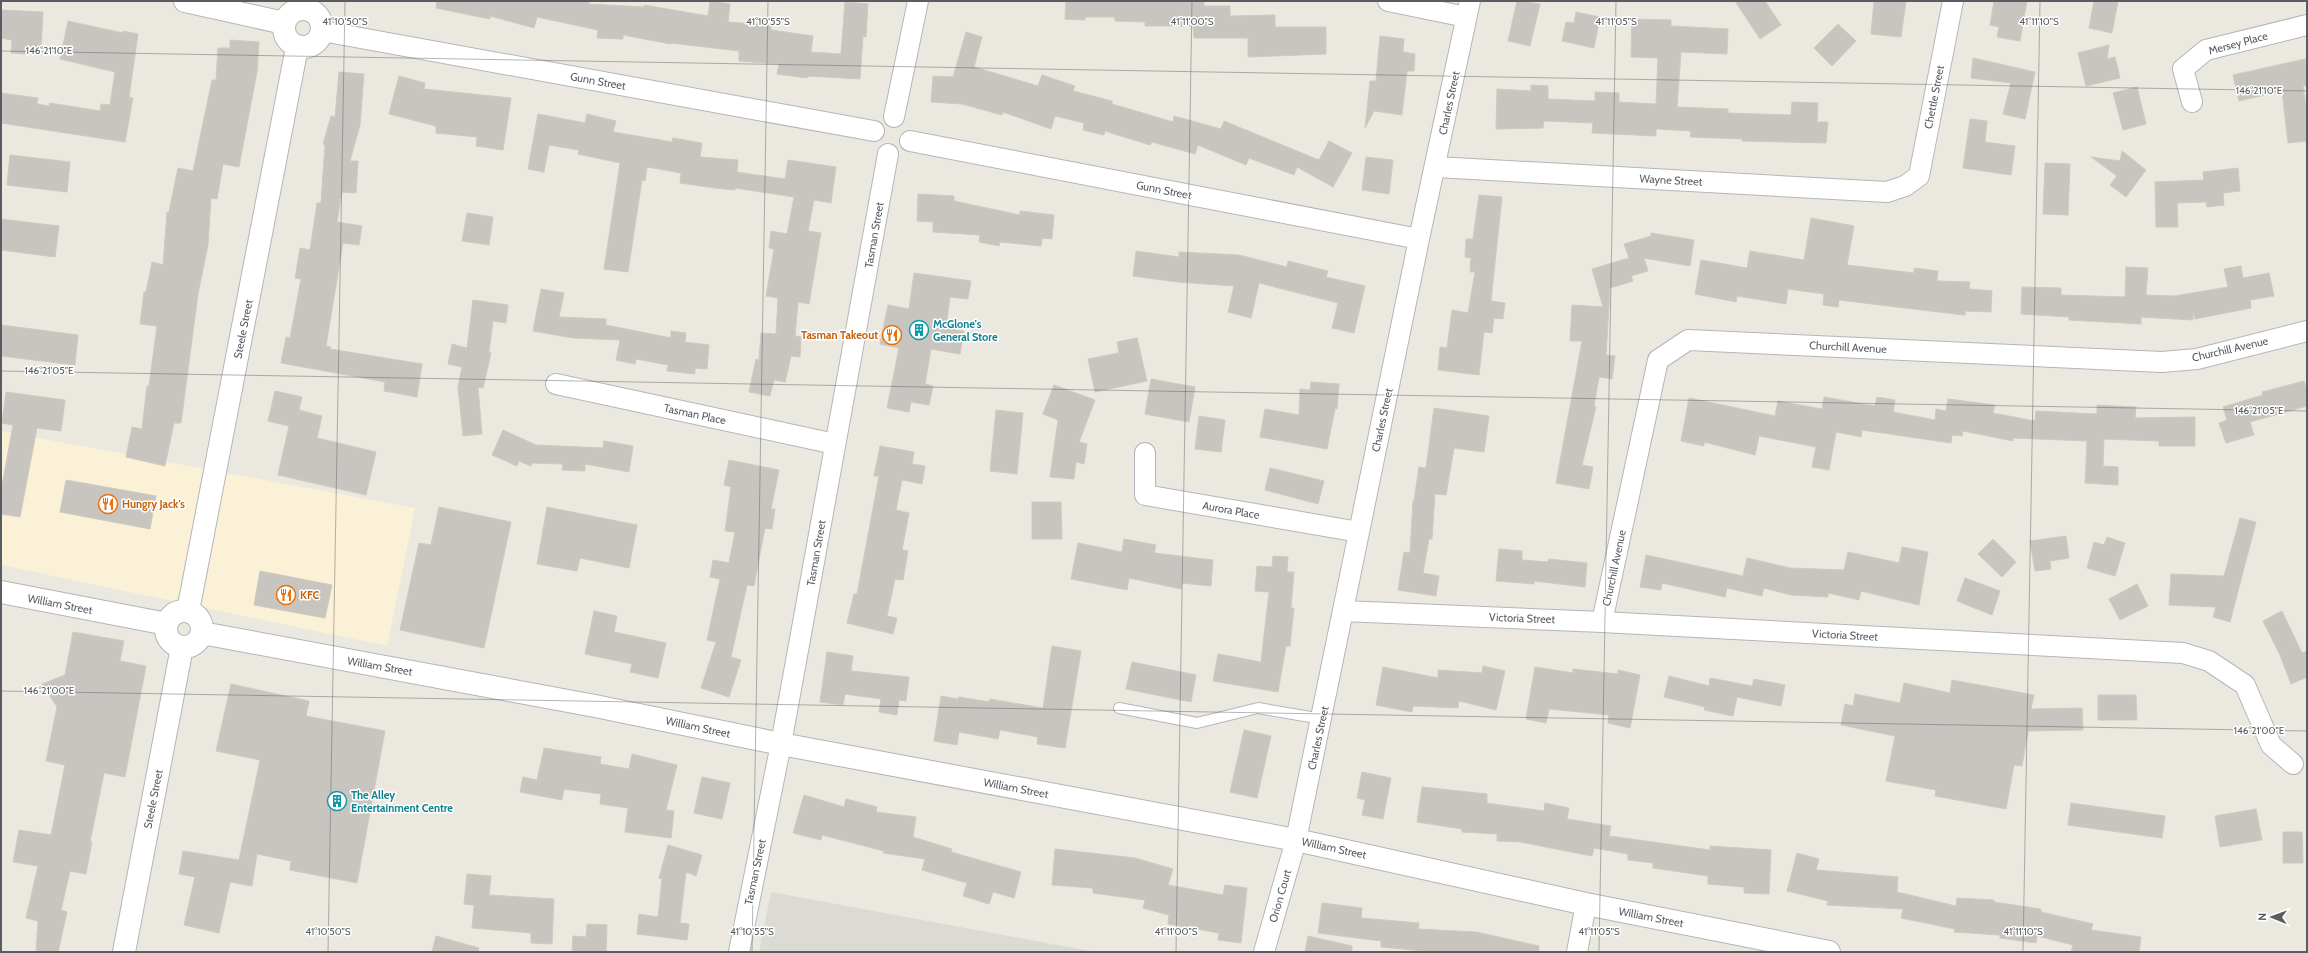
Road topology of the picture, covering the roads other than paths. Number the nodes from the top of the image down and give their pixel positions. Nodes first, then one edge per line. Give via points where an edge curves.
1 (185, 1) edge
2 (918, 1) edge
3 (1388, 1) edge
4 (1953, 1) edge
5 (304, 5) edge
6 (1468, 9) edge
7 (284, 23) junction
8 (2307, 25) edge
9 (322, 31) junction
10 (297, 47) junction
11 (2192, 102) dead end
12 (894, 117) junction
13 (874, 131) junction
14 (910, 141) junction
15 (888, 154) junction
16 (1436, 167) junction
17 (1905, 186) joint
18 (1419, 239) junction
19 (2307, 331) edge
20 (556, 384) dead end
21 (835, 444) junction
22 (1145, 453) dead end
23 (1359, 532) junction
24 (1, 592) edge
25 (1343, 610) junction
26 (188, 611) junction
27 (1602, 622) junction
28 (167, 624) junction
29 (202, 633) junction
30 (182, 647) junction
31 (1119, 708) dead end
32 (1322, 719) junction
33 (781, 744) junction
34 (2293, 764) dead end
35 (1296, 840) junction
36 (1586, 904) junction
37 (124, 952) edge
38 (738, 952) edge
39 (1264, 952) edge
40 (1577, 952) edge
41 (1829, 952) edge

1 - 7 main road
2 - 12 street
3 - 6 street
4 - 17 street, Chettle Street via 1919,176
5 - 7 main road via 289,14
5 - 9 main road via 317,14 321,20
6 - 16 street, Charles Street
7 - 10 main road via 284,34
8 - 11 street, Mersey Place via 2206,50 2183,70
9 - 10 main road via 314,44
9 - 13 street, Gunn Street
10 - 26 main road, Steele Street
12 - 13 street via 883,119
12 - 14 street via 909,128
13 - 15 street via 873,137 878,148
14 - 15 street via 901,152
14 - 18 street, Gunn Street
15 - 21 street, Tasman Street
16 - 17 street, Wayne Street via 1887,192
16 - 18 street, Charles Street
18 - 23 street, Charles Street
19 - 27 street, Churchill Avenue via 2197,359 2162,362 1688,340 1658,360
20 - 21 street, Tasman Place
21 - 33 street, Tasman Street
22 - 23 street, Aurora Place via 1145,495
23 - 25 street, Charles Street
24 - 28 main road, William Street
25 - 27 street, Victoria Street
25 - 32 street, Charles Street
26 - 28 main road via 176,613
26 - 29 main road via 201,622
27 - 34 street, Victoria Street via 2183,653 2209,661 2245,685 2271,745
28 - 30 main road via 170,639
29 - 30 main road via 195,644
29 - 33 main road, William Street via 595,706
30 - 37 main road, Steele Street
31 - 32 lane via 1198,723 1258,708
32 - 35 street, Charles Street
33 - 35 main road, William Street
33 - 38 street, Tasman Street
35 - 36 main road, William Street
35 - 39 street, Orion Court
36 - 40 street
36 - 41 main road, William Street

